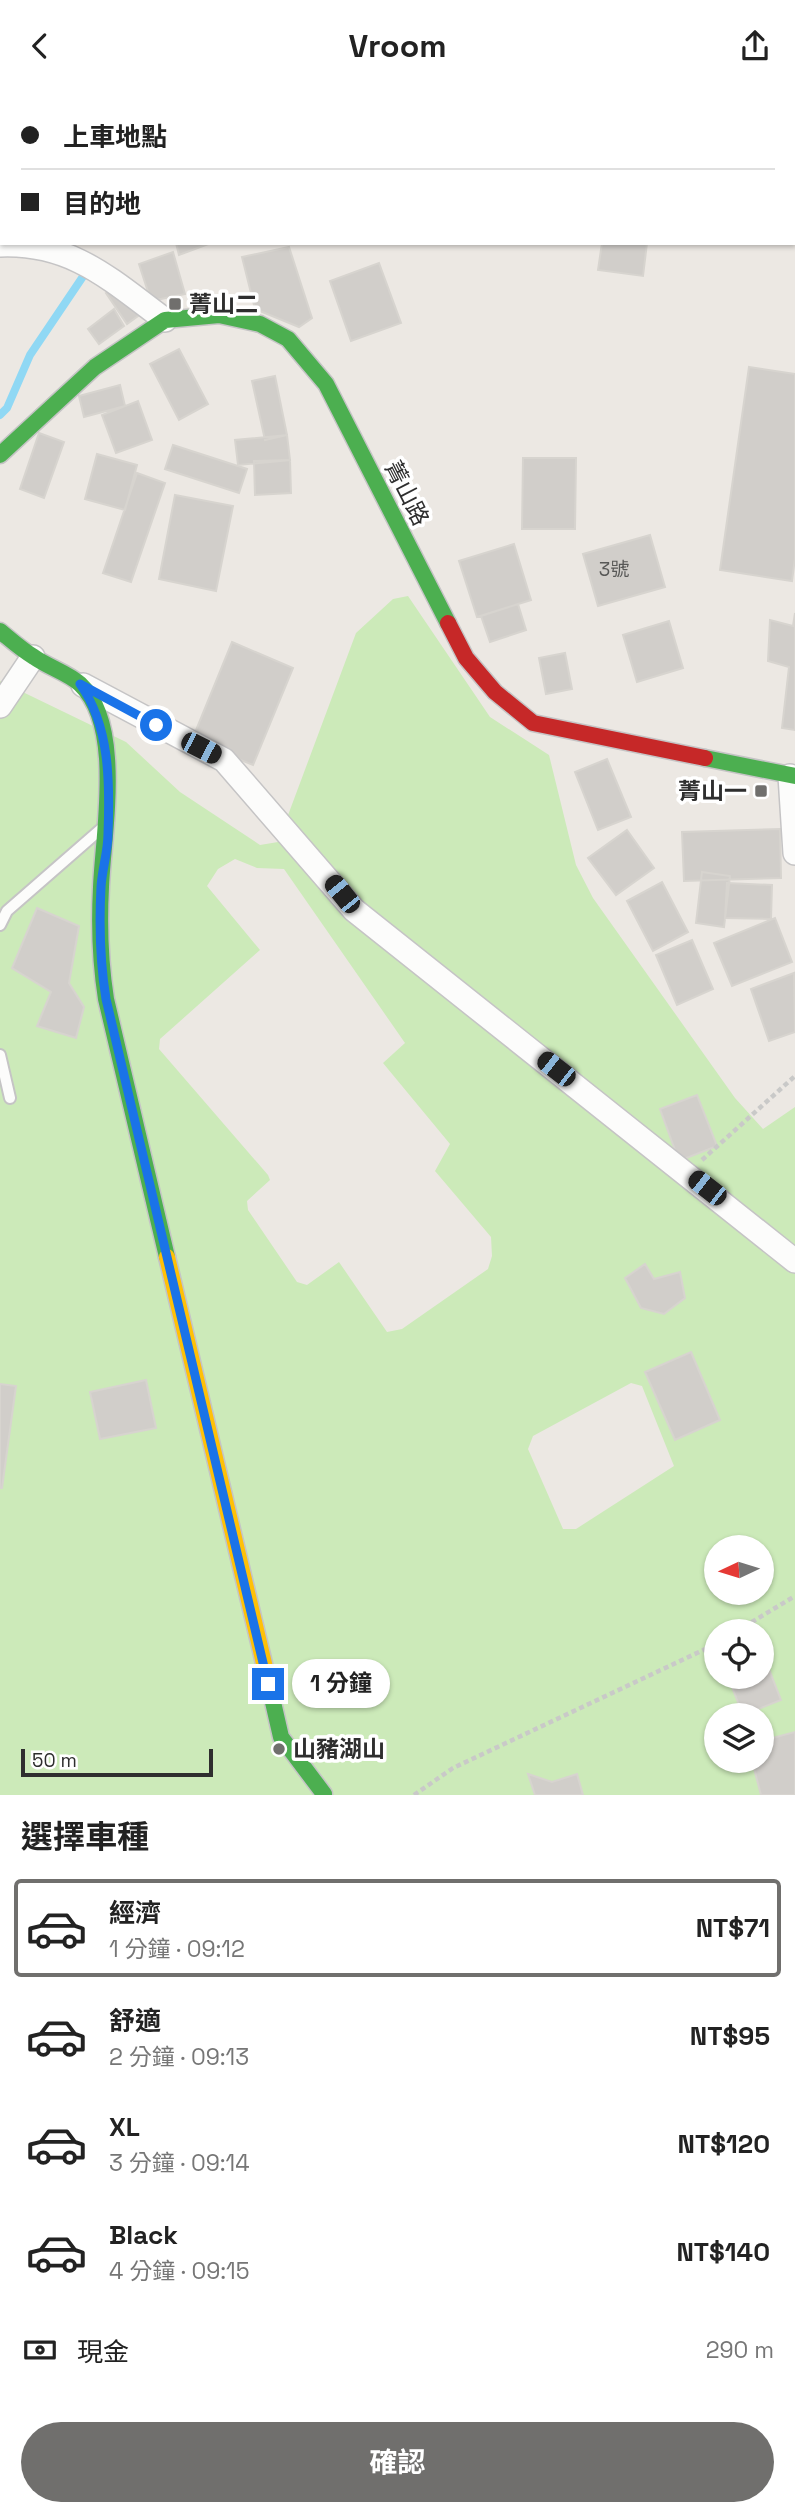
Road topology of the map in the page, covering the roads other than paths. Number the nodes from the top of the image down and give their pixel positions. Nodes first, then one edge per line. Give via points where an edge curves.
1 (25, 245) edge
2 (165, 320) junction
3 (0, 455) edge
4 (0, 631) edge
5 (33, 657) junction
6 (80, 684) junction
7 (0, 706) edge
8 (792, 776) edge
9 (108, 823) junction
10 (795, 853) edge
11 (0, 925) edge
12 (0, 1055) edge
13 (10, 1098) dead end
14 (795, 1261) edge
15 (324, 1794) edge

1 - 2 street via 58,251 94,266
2 - 3 street, 菁山路 via 95,367
2 - 8 street, 菁山路 via 219,315 260,324 288,339 326,384 466,658 495,692 533,723
4 - 5 street
5 - 6 street
5 - 7 street
6 - 9 street via 95,705 104,739
6 - 14 street via 224,760 355,910
8 - 10 street
9 - 11 lane via 7,911
9 - 15 street via 100,959 106,999 281,1737
12 - 13 lane

